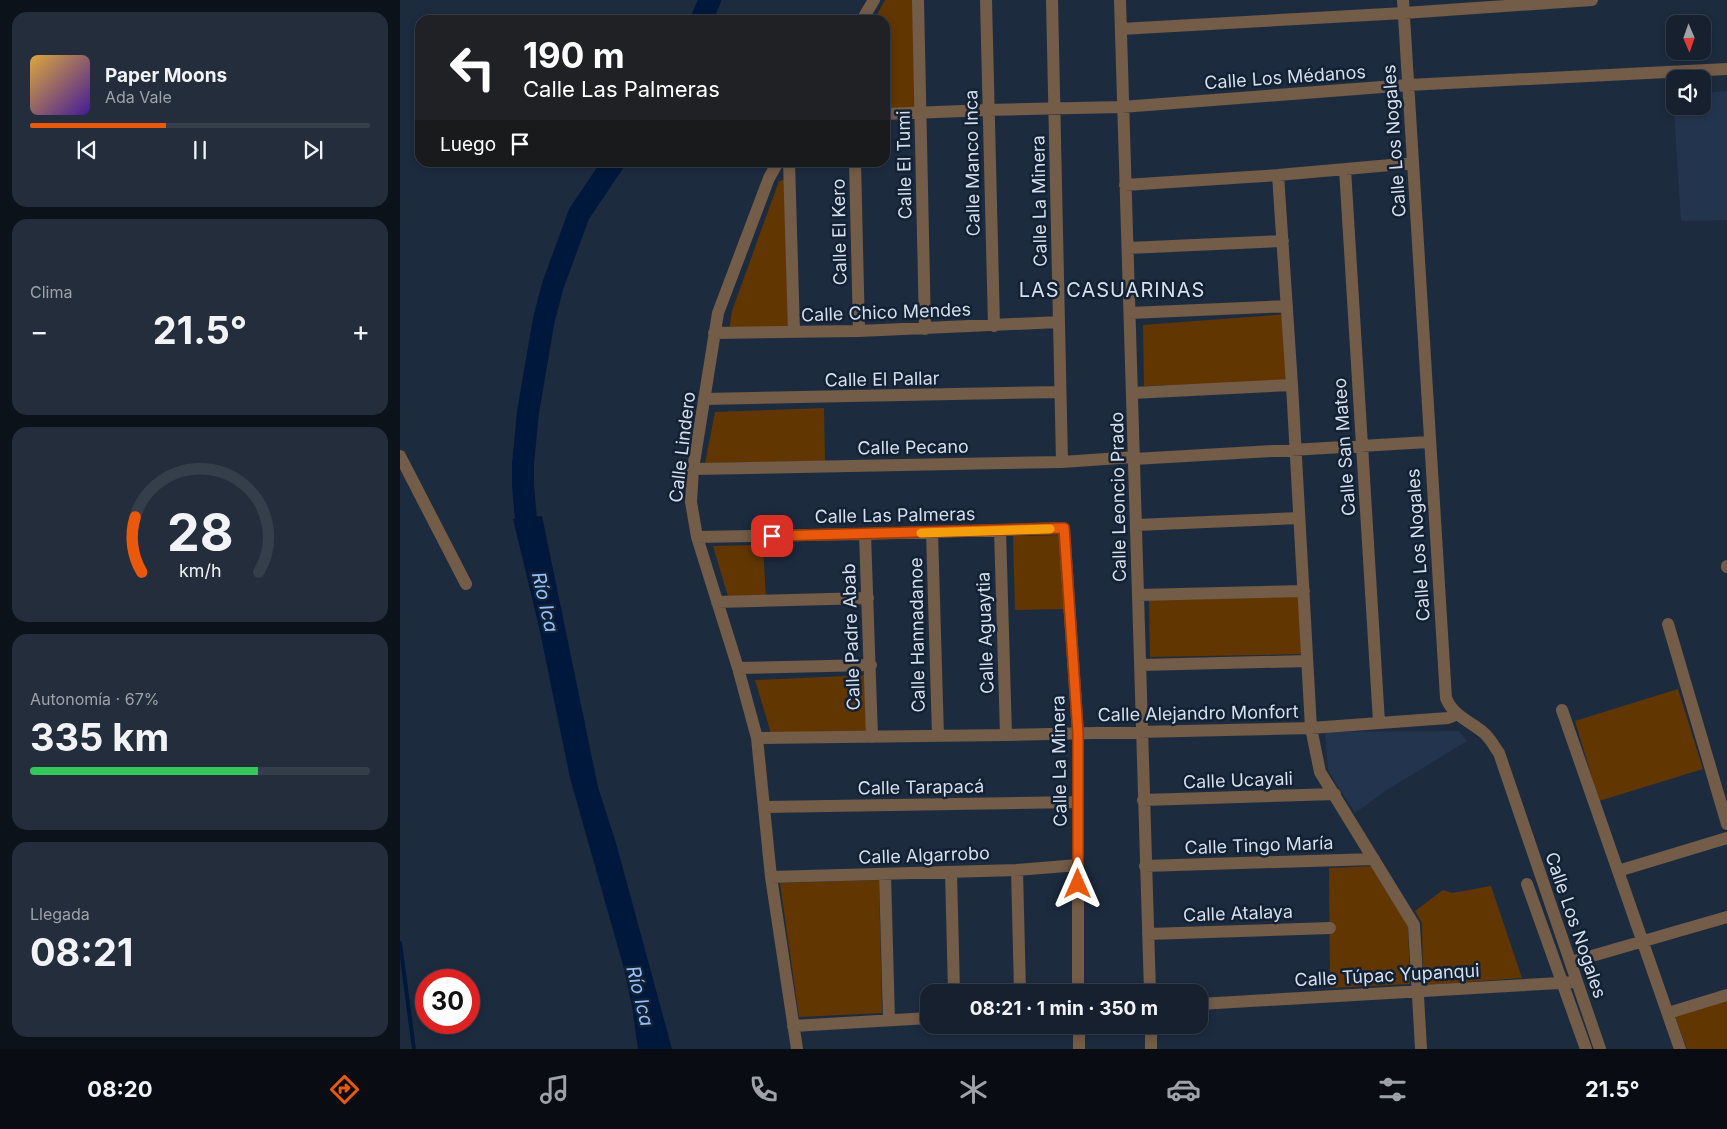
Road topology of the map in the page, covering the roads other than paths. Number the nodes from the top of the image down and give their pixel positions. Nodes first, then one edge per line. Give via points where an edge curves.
1 (874, 0) edge
2 (918, 0) edge
3 (986, 0) edge
4 (1052, 0) edge
5 (1120, 0) edge
6 (1403, 0) edge
7 (1592, 0) edge
8 (1404, 14) junction
9 (865, 15) edge
10 (1121, 29) junction
11 (1727, 69) edge
12 (1408, 85) junction
13 (1122, 108) junction
14 (1055, 109) junction
15 (988, 110) junction
16 (920, 112) junction
17 (890, 114) edge
18 (1413, 163) junction
19 (775, 167) edge
20 (789, 167) edge
21 (855, 167) edge
22 (1345, 169) junction
23 (1278, 176) junction
24 (1125, 185) junction
25 (1283, 241) junction
26 (1128, 248) junction
27 (1287, 306) junction
28 (1130, 313) junction
29 (1059, 322) junction
30 (994, 326) junction
31 (926, 328) junction
32 (859, 331) junction
33 (794, 332) junction
34 (714, 334) junction
35 (1292, 385) junction
36 (1060, 392) junction
37 (1132, 393) junction
38 (704, 399) junction
39 (1429, 442) junction
40 (1361, 446) junction
41 (1296, 451) junction
42 (400, 456) edge
43 (1134, 458) junction
44 (1062, 462) junction
45 (693, 469) junction
46 (1299, 518) junction
47 (1136, 525) junction
48 (1064, 528) joint
49 (1000, 530) junction
50 (932, 532) junction
51 (865, 534) junction
52 (697, 537) junction
53 (466, 584) dead end
54 (1304, 591) junction
55 (1138, 595) junction
56 (868, 598) junction
57 (717, 602) junction
58 (1668, 624) dead end
59 (1307, 661) junction
60 (871, 665) junction
61 (1140, 665) junction
62 (738, 668) junction
63 (1562, 710) dead end
64 (1455, 712) junction
65 (1379, 722) junction
66 (1311, 728) junction
67 (1141, 732) junction
68 (1078, 733) junction
69 (1006, 735) junction
70 (938, 736) junction
71 (872, 737) junction
72 (757, 738) junction
73 (1335, 794) junction
74 (1143, 800) junction
75 (1078, 802) junction
76 (765, 807) junction
77 (1727, 824) edge
78 (1727, 838) edge
79 (1374, 859) junction
80 (1078, 865) junction
81 (1145, 866) junction
82 (1017, 870) junction
83 (1618, 870) junction
84 (951, 872) junction
85 (885, 874) junction
86 (771, 877) junction
87 (1527, 884) dead end
88 (1727, 916) edge
89 (1330, 928) dead end
90 (1148, 934) junction
91 (1643, 942) junction
92 (1571, 962) junction
93 (1577, 982) junction
94 (1562, 983) junction
95 (954, 984) edge
96 (1020, 984) edge
97 (1078, 984) edge
98 (1150, 984) edge
99 (1418, 991) junction
100 (1727, 995) edge
101 (1208, 1003) edge
102 (1668, 1013) junction
103 (920, 1018) edge
104 (889, 1020) junction
105 (793, 1026) junction
106 (1079, 1034) edge
107 (1151, 1034) edge
108 (797, 1049) edge
109 (1080, 1049) edge
110 (1151, 1049) edge
111 (1421, 1049) edge
112 (1586, 1049) edge
113 (1600, 1049) edge
114 (1680, 1049) edge

1 - 9 street
2 - 16 street, Calle El Tumi
3 - 15 street, Calle Manco Inca
4 - 14 street, Calle La Minera
5 - 10 street, Calle Leoncio Prado
6 - 8 street, Calle Los Nogales
7 - 8 street
8 - 10 street
8 - 12 street, Calle Los Nogales
10 - 13 street, Calle Leoncio Prado
11 - 12 street, Calle Los Médanos
12 - 13 street, Calle Los Médanos
12 - 18 street, Calle Los Nogales
13 - 14 street, Calle Los Médanos
13 - 24 street, Calle Leoncio Prado
14 - 15 street, Calle Los Médanos
14 - 29 street, Calle La Minera
15 - 16 street, Calle Los Médanos
15 - 30 street, Calle Manco Inca
16 - 17 street, Calle Los Médanos
16 - 31 street, Calle El Tumi
18 - 22 street
18 - 39 street, Calle Los Nogales
19 - 34 street, Calle Lindero via 719,307
20 - 33 street
21 - 32 street, Calle El Kero
22 - 23 street
22 - 40 street, Calle San Mateo
23 - 24 street
23 - 25 street
24 - 26 street, Calle Leoncio Prado
25 - 26 street
25 - 27 street
26 - 28 street, Calle Leoncio Prado
27 - 28 street
27 - 35 street
28 - 37 street, Calle Leoncio Prado
29 - 30 street, Calle Chico Mendes
29 - 36 street, Calle La Minera
30 - 31 street, Calle Chico Mendes
31 - 32 street, Calle Chico Mendes
32 - 33 street, Calle Chico Mendes
33 - 34 street, Calle Chico Mendes
34 - 38 street, Calle Lindero
35 - 37 street
35 - 41 street
36 - 38 street, Calle El Pallar
36 - 44 street, Calle La Minera
37 - 43 street, Calle Leoncio Prado
38 - 45 street, Calle Lindero
39 - 40 street, Calle Pecano
39 - 64 street, Calle Los Nogales via 1446,698
40 - 41 street, Calle Pecano
40 - 65 street, Calle San Mateo
41 - 43 street, Calle Pecano
41 - 46 street
42 - 53 street
43 - 44 street, Calle Pecano
43 - 47 street, Calle Leoncio Prado
44 - 45 street, Calle Pecano
45 - 52 street, Calle Lindero via 691,505
46 - 47 street
46 - 54 street
47 - 55 street, Calle Leoncio Prado
48 - 49 street, Calle Las Palmeras
48 - 68 street, Calle La Minera
49 - 50 street, Calle Las Palmeras
49 - 69 street, Calle Aguaytia
50 - 51 street, Calle Las Palmeras
50 - 70 street, Calle Hannadanoe
51 - 52 street, Calle Las Palmeras
51 - 56 street, Calle Padre Abab
52 - 57 street, Calle Lindero
54 - 55 street
54 - 59 street
55 - 61 street, Calle Leoncio Prado
56 - 57 street
56 - 60 street, Calle Padre Abab
57 - 62 street, Calle Lindero
58 - 77 street
59 - 61 street
59 - 66 street
60 - 62 street
60 - 71 street, Calle Padre Abab
61 - 67 street, Calle Leoncio Prado
62 - 72 street, Calle Lindero
63 - 83 street
64 - 65 street, Calle Alejandro Monfort via 1448,718
64 - 92 street, Calle Los Nogales via 1484,733 1499,753
65 - 66 street, Calle Alejandro Monfort
66 - 67 street, Calle Alejandro Monfort
66 - 73 street via 1320,772
67 - 68 street, Calle Alejandro Monfort
67 - 74 street, Calle Leoncio Prado
68 - 69 street, Calle Alejandro Monfort
68 - 75 street, Calle La Minera
69 - 70 street, Calle Alejandro Monfort
70 - 71 street, Calle Alejandro Monfort
71 - 72 street, Calle Alejandro Monfort
72 - 76 street, Calle Lindero
73 - 74 street, Calle Ucayali
73 - 79 street
74 - 81 street, Calle Leoncio Prado
75 - 76 street, Calle Tarapacá
75 - 80 street, Calle La Minera
76 - 86 street, Calle Lindero
78 - 83 street
79 - 81 street, Calle Tingo María
79 - 99 street via 1414,925
80 - 82 street, Calle Algarrobo
80 - 97 street, Calle La Minera
81 - 90 street, Calle Leoncio Prado
82 - 84 street, Calle Algarrobo
82 - 96 street
83 - 91 street
84 - 85 street, Calle Algarrobo
84 - 95 street
85 - 86 street, Calle Algarrobo
85 - 104 street
86 - 105 street, Calle Lindero
87 - 94 street
88 - 91 street
89 - 90 street, Calle Atalaya
90 - 98 street, Calle Leoncio Prado
91 - 92 street
91 - 102 street
92 - 93 street, Calle Los Nogales
93 - 94 street, Calle Túpac Yupanqui
93 - 113 street, Calle Los Nogales
94 - 99 street, Calle Túpac Yupanqui
94 - 112 street
99 - 101 street, Calle Túpac Yupanqui
99 - 111 street
100 - 102 street
102 - 114 street
103 - 104 street
104 - 105 street
105 - 108 street, Calle Lindero
106 - 109 street
107 - 110 street

